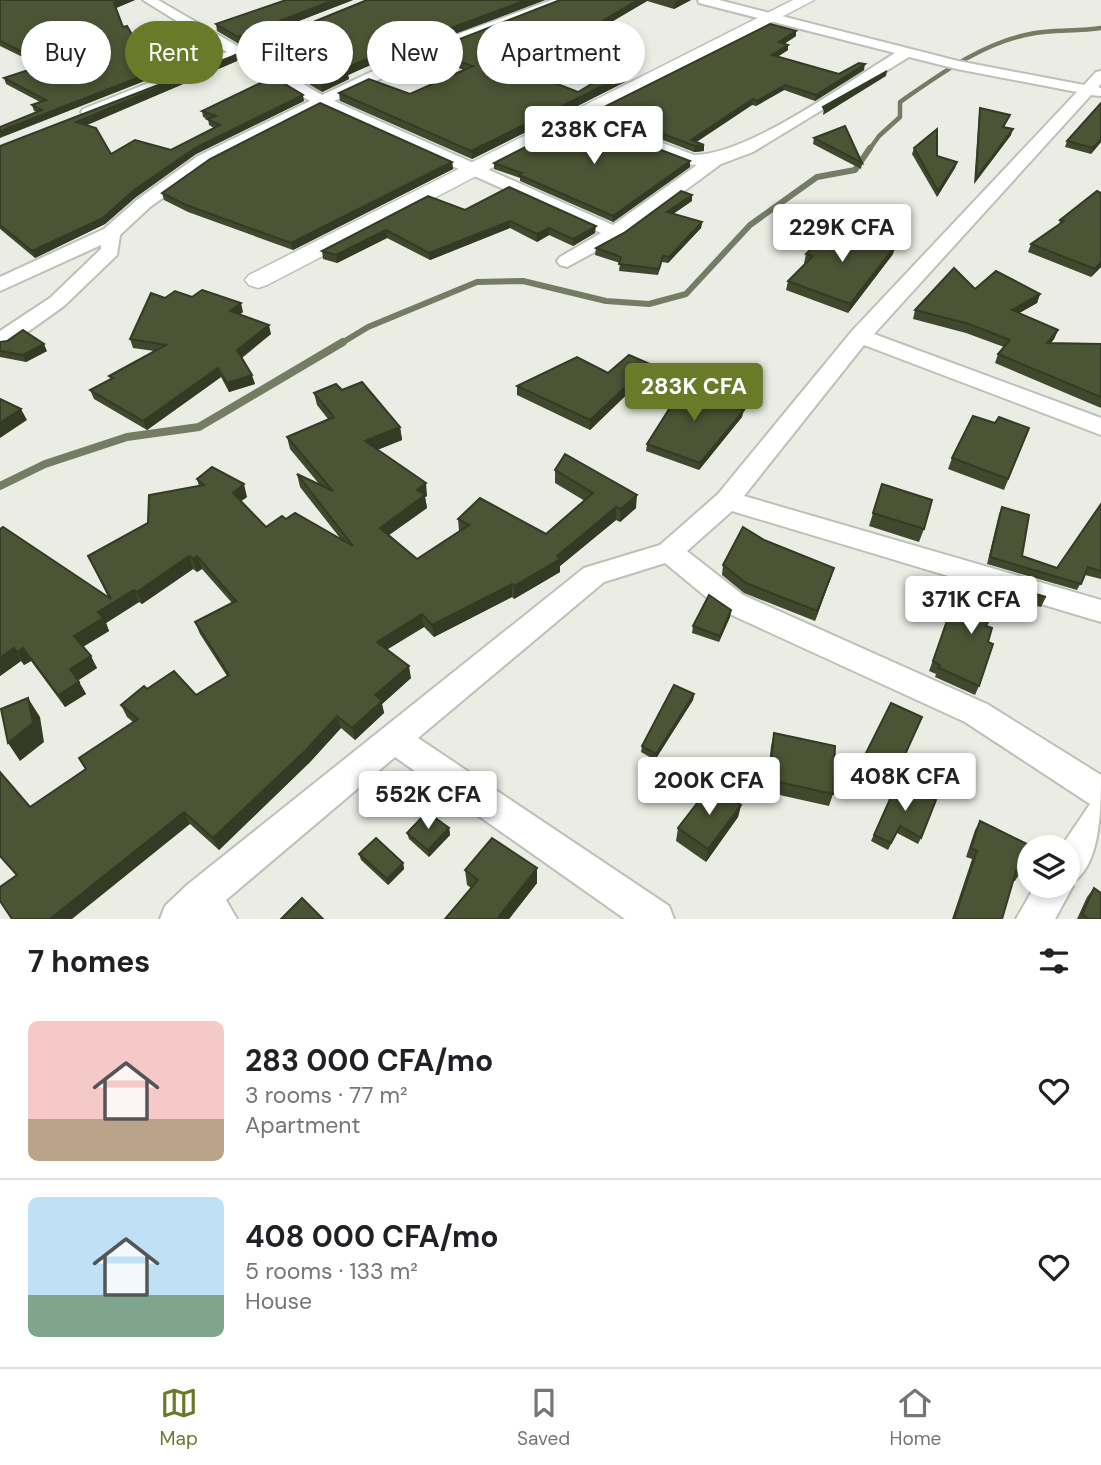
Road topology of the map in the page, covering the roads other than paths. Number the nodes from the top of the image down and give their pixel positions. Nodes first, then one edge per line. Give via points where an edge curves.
1 (149, 0) edge
2 (564, 0) edge
3 (704, 0) edge
4 (806, 0) edge
5 (776, 17) junction
6 (322, 19) edge
7 (317, 21) edge
8 (906, 52) junction
9 (237, 53) joint
10 (1101, 75) edge
11 (291, 84) edge
12 (1094, 91) edge
13 (321, 101) junction
14 (581, 117) junction
15 (74, 119) edge
16 (715, 160) junction
17 (475, 171) junction
18 (111, 233) junction
19 (615, 233) junction
20 (567, 261) dead end
21 (258, 280) dead end
22 (0, 285) edge
23 (860, 337) junction
24 (0, 341) edge
25 (1101, 427) edge
26 (727, 500) junction
27 (669, 552) junction
28 (1101, 611) edge
29 (394, 739) junction
30 (1101, 793) edge
31 (1101, 815) edge
32 (1080, 848) edge
33 (1047, 898) edge
34 (199, 912) edge
35 (656, 919) edge
36 (1034, 919) edge

1 - 9 street
2 - 13 street via 438,46
3 - 5 street
4 - 5 street
5 - 8 street
5 - 14 street
6 - 7 street
8 - 12 street
8 - 16 street via 780,130
9 - 15 street
10 - 12 street
11 - 13 street
12 - 23 street
13 - 17 street
13 - 18 street via 204,160
14 - 16 street via 692,160
14 - 17 street
16 - 19 street
17 - 19 street
17 - 21 street
18 - 22 street
18 - 24 street via 110,251 58,302
19 - 20 street
23 - 25 street
23 - 26 street
26 - 27 street
26 - 28 street
27 - 29 street via 594,575
27 - 30 street via 733,603 976,713
29 - 34 street
29 - 35 street
31 - 32 street
33 - 36 street

